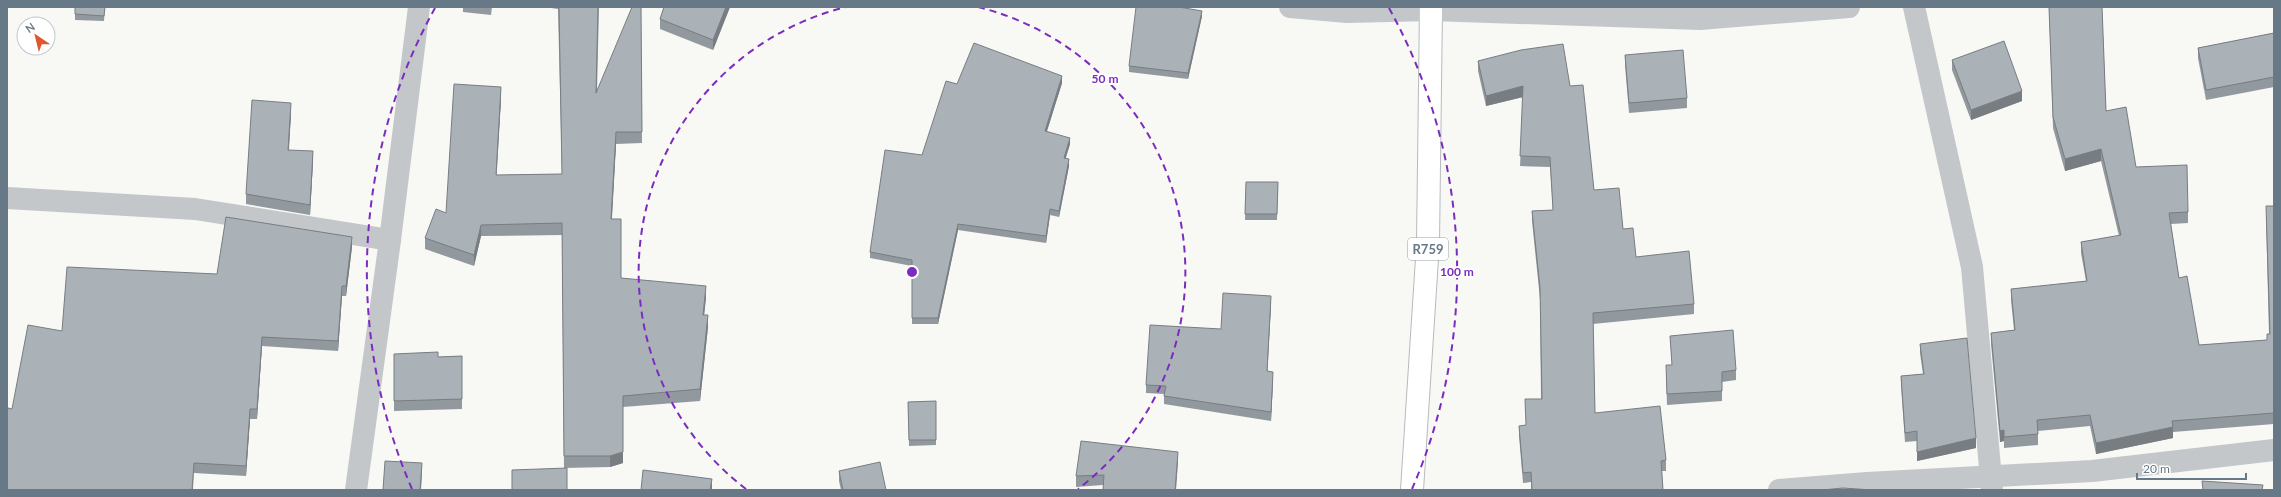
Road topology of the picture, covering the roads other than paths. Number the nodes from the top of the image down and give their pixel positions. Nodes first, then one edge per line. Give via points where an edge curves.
1 (419, 7) edge
2 (1290, 7) edge
3 (1849, 7) edge
4 (1914, 7) edge
5 (1431, 8) edge
6 (7, 198) edge
7 (390, 240) junction
8 (2274, 450) edge
9 (1992, 483) edge
10 (356, 490) edge
11 (1412, 490) edge
12 (1779, 490) edge

1 - 7 street
2 - 5 street via 1346,12
3 - 5 street via 1700,20
4 - 9 street via 1972,267
5 - 11 main road, R759 via 1428,243
6 - 7 street via 195,209
7 - 10 street
8 - 9 street
9 - 12 street

